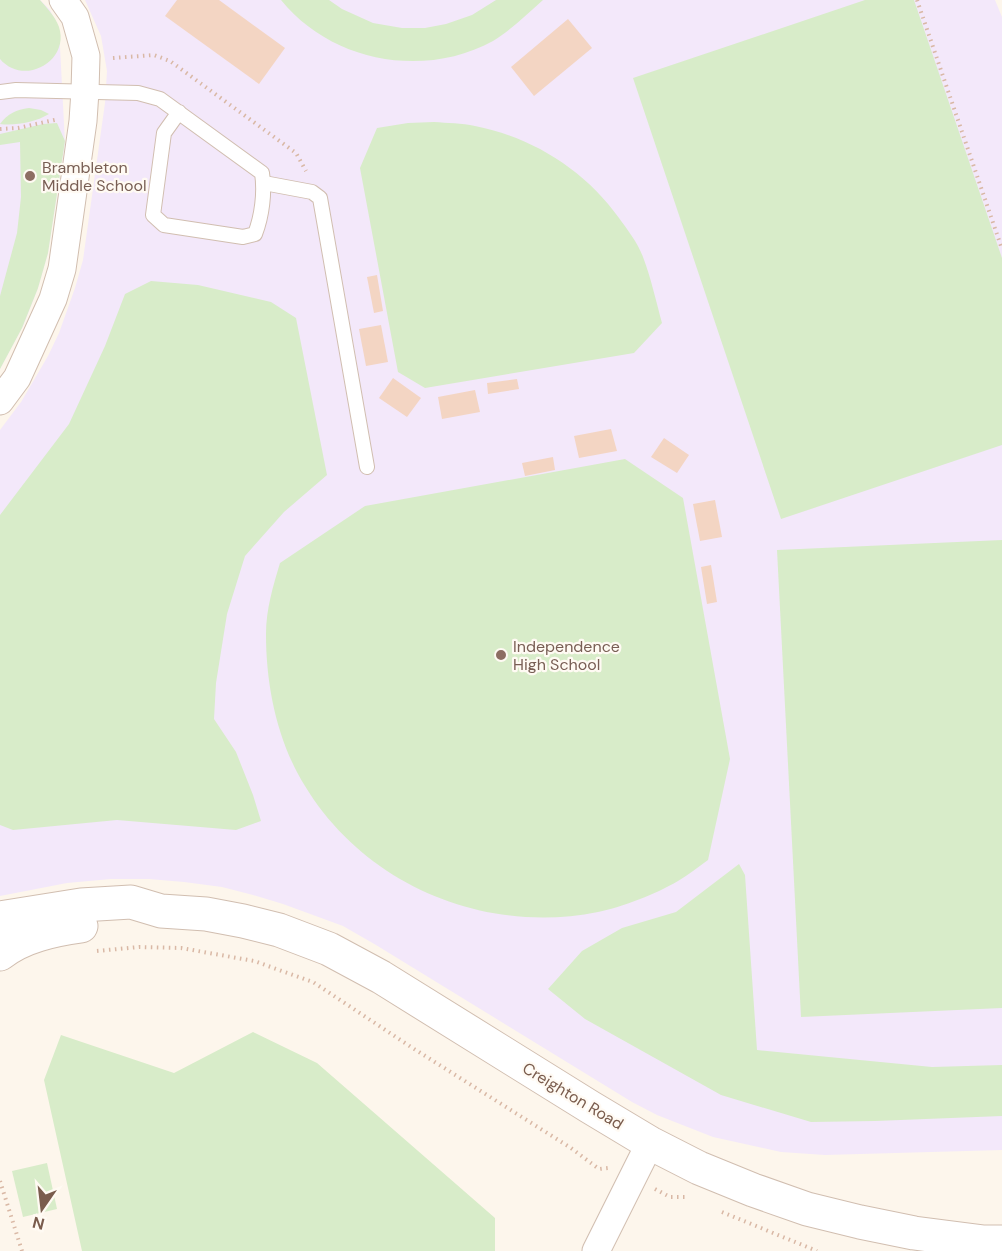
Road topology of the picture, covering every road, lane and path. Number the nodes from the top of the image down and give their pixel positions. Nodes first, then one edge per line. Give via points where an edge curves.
1 (63, 0) edge
2 (917, 0) edge
3 (114, 58) dead end
4 (85, 91) junction
5 (0, 92) edge
6 (179, 112) junction
7 (264, 183) junction
8 (320, 198) junction
9 (1002, 249) edge
10 (0, 401) edge
11 (368, 467) dead end
12 (161, 911) junction
13 (0, 918) edge
14 (88, 952) dead end
15 (0, 954) edge
16 (650, 1143) junction
17 (633, 1177) junction
18 (0, 1181) edge
19 (693, 1198) dead end
20 (717, 1209) dead end
21 (1002, 1242) edge
22 (22, 1251) edge
23 (596, 1251) edge
24 (817, 1251) edge

1 - 4 street via 75,17 86,56
2 - 9 path
3 - 8 path via 154,55 170,61 296,153
4 - 5 lane
4 - 6 lane via 138,93 160,99
4 - 10 street via 62,269 53,299 17,378
6 - 7 lane via 262,173
6 - 7 lane via 164,133 162,145 153,215 164,225 243,237 255,234
7 - 8 lane via 312,192
8 - 11 lane
12 - 13 street, Creighton Road via 131,902 81,905
12 - 15 street, Creighton Road via 131,922 46,932
12 - 16 street, Creighton Road via 243,921 329,950 381,977
14 - 17 path via 181,948 254,961 313,982 599,1169 611,1167
16 - 17 street
16 - 21 street, Creighton Road via 699,1168 807,1209 914,1233
17 - 19 path via 670,1197
17 - 23 street
18 - 22 path
20 - 24 path

